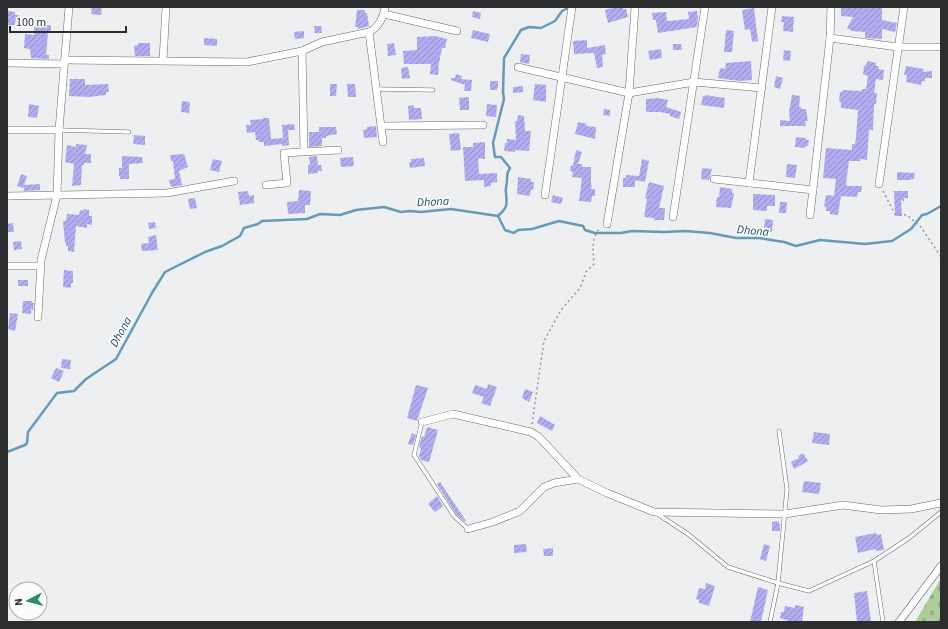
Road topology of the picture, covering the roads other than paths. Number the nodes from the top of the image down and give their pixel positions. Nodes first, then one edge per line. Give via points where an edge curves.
1 (69, 7) edge
2 (166, 7) edge
3 (572, 7) edge
4 (635, 7) edge
5 (705, 7) edge
6 (772, 7) edge
7 (831, 7) edge
8 (904, 7) edge
9 (384, 10) edge
10 (457, 31) dead end
11 (369, 32) junction
12 (830, 38) junction
13 (898, 47) junction
14 (941, 47) edge
15 (302, 51) junction
16 (163, 60) junction
17 (65, 62) junction
18 (7, 63) edge
19 (518, 67) dead end
20 (561, 77) junction
21 (694, 82) junction
22 (762, 88) junction
23 (377, 89) junction
24 (433, 90) dead end
25 (629, 93) junction
26 (483, 125) dead end
27 (382, 126) junction
28 (7, 130) edge
29 (59, 130) junction
30 (128, 132) dead end
31 (383, 142) dead end
32 (338, 150) dead end
33 (304, 151) junction
34 (714, 179) dead end
35 (234, 181) dead end
36 (749, 183) junction
37 (879, 184) road end
38 (266, 185) dead end
39 (813, 190) junction
40 (57, 195) junction
41 (545, 195) dead end
42 (7, 196) edge
43 (810, 215) dead end
44 (673, 217) dead end
45 (606, 224) road end
46 (7, 266) edge
47 (41, 266) junction
48 (38, 317) dead end
49 (422, 422) joint
50 (780, 431) dead end
51 (578, 479) junction
52 (941, 503) edge
53 (654, 512) junction
54 (941, 512) edge
55 (785, 514) junction
56 (468, 529) joint
57 (874, 561) junction
58 (941, 566) edge
59 (778, 583) junction
60 (770, 622) edge
61 (883, 622) edge
62 (899, 622) edge

1 - 17 street
2 - 16 street
3 - 20 street
4 - 25 street
5 - 21 street
6 - 22 street
7 - 12 street
8 - 13 street
9 - 10 street
9 - 11 street via 375,29
11 - 15 street via 322,42
11 - 23 street
12 - 13 street
12 - 39 street
13 - 14 street
13 - 37 street
15 - 16 street via 247,62
15 - 33 street
16 - 17 street
17 - 18 street
17 - 29 street
19 - 20 street
20 - 25 street
20 - 41 street
21 - 22 street
21 - 25 street
21 - 44 street
22 - 36 street
23 - 24 lane
23 - 27 street
25 - 45 street
26 - 27 street
27 - 31 street
28 - 29 street
29 - 30 lane
29 - 40 street
32 - 33 street
33 - 38 street via 284,153 287,183
34 - 36 street
35 - 40 street via 166,193
36 - 39 street
39 - 43 street
40 - 42 street
40 - 47 street
46 - 47 street
47 - 48 street
49 - 51 street via 453,414 531,432 539,436
49 - 56 lane via 414,455 454,516
50 - 55 lane via 787,489
51 - 53 street
51 - 56 street via 544,487 520,511
52 - 55 street via 912,509 881,510 843,505
53 - 55 street
53 - 59 lane via 688,534 728,567
54 - 57 lane via 909,538
55 - 59 lane
57 - 59 lane via 809,591
57 - 61 lane
58 - 62 street
59 - 60 lane

